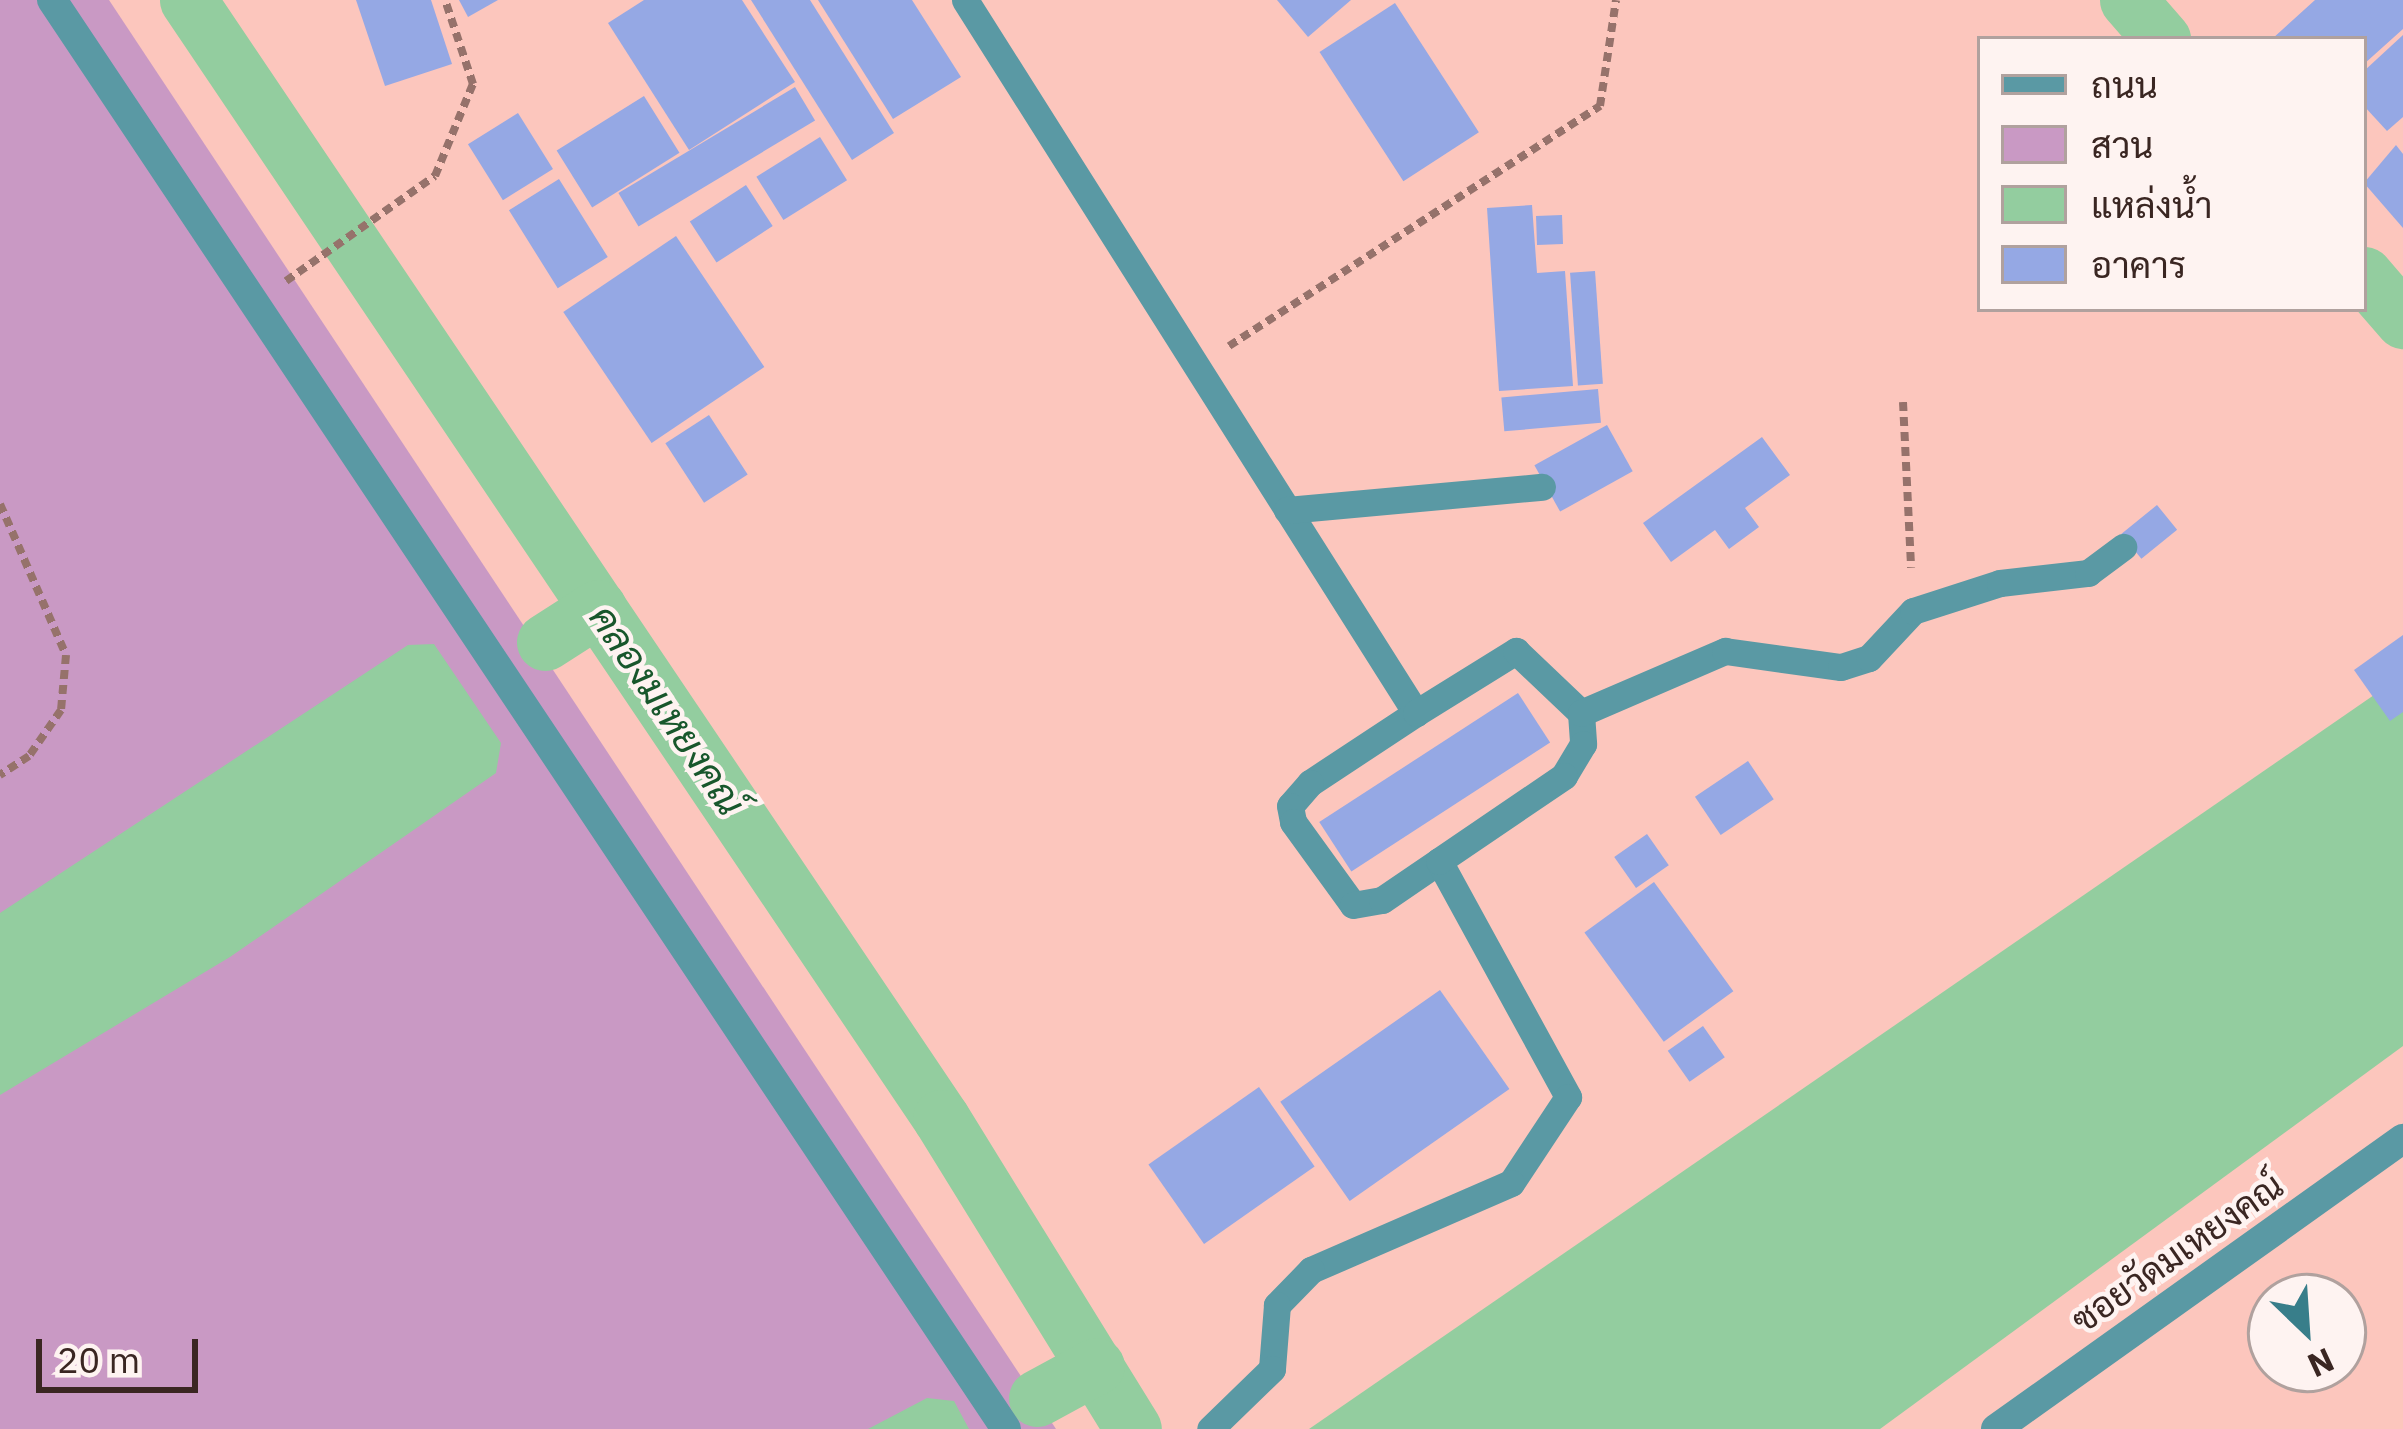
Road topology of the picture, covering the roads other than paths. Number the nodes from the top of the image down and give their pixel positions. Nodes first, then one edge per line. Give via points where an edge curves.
1 (52, 0) edge
2 (965, 0) edge
3 (1542, 487) dead end
4 (1287, 509) junction
5 (2123, 547) dead end
6 (1416, 713) junction
7 (1581, 713) junction
8 (1438, 861) junction
9 (2403, 1139) edge
10 (1217, 1422) edge
11 (1006, 1429) edge
12 (1996, 1429) edge

1 - 11 street
2 - 4 lane
3 - 4 lane
4 - 6 lane
5 - 7 lane via 2088,573 2000,583 1913,611 1869,658 1841,667 1726,651
6 - 7 lane via 1516,651
6 - 8 lane via 1290,806 1353,905 1382,901
7 - 8 lane via 1583,743 1564,776
8 - 10 lane via 1568,1097 1511,1183 1311,1270 1277,1305 1272,1369
9 - 12 street, ซอยวัดมเหยงคณ์

